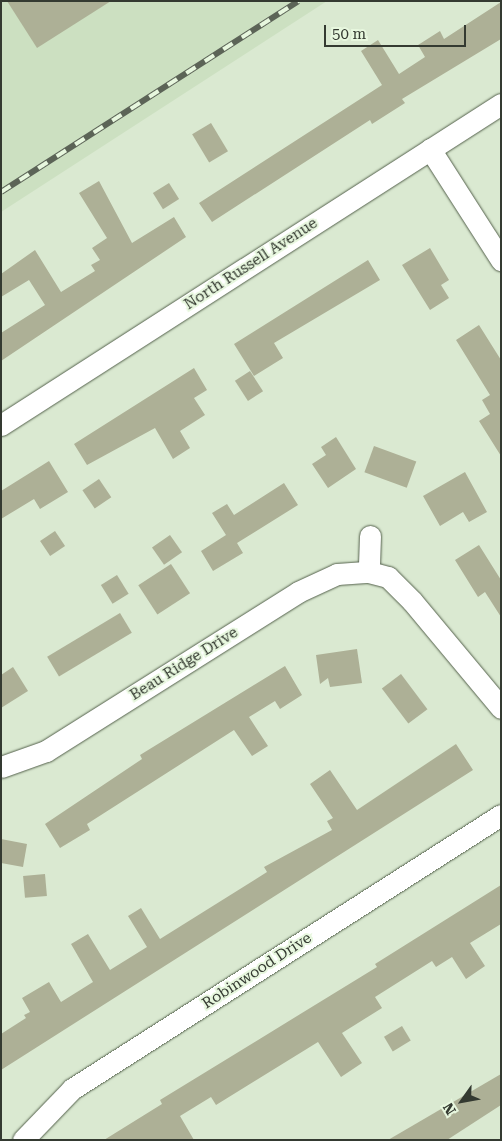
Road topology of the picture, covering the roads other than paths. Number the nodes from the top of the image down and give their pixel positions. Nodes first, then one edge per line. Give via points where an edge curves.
1 (501, 104) edge
2 (430, 149) junction
3 (501, 260) edge
4 (1, 426) edge
5 (370, 536) dead end
6 (369, 572) junction
7 (501, 708) edge
8 (1, 767) edge
9 (501, 815) edge
10 (23, 1140) edge

1 - 2 street, North Russell Avenue
2 - 3 street
2 - 4 street, North Russell Avenue
5 - 6 street
6 - 7 street, Beau Ridge Drive via 388,578 412,601
6 - 8 street, Beau Ridge Drive via 337,574 298,592 46,751
9 - 10 street, Robinwood Drive via 72,1089

